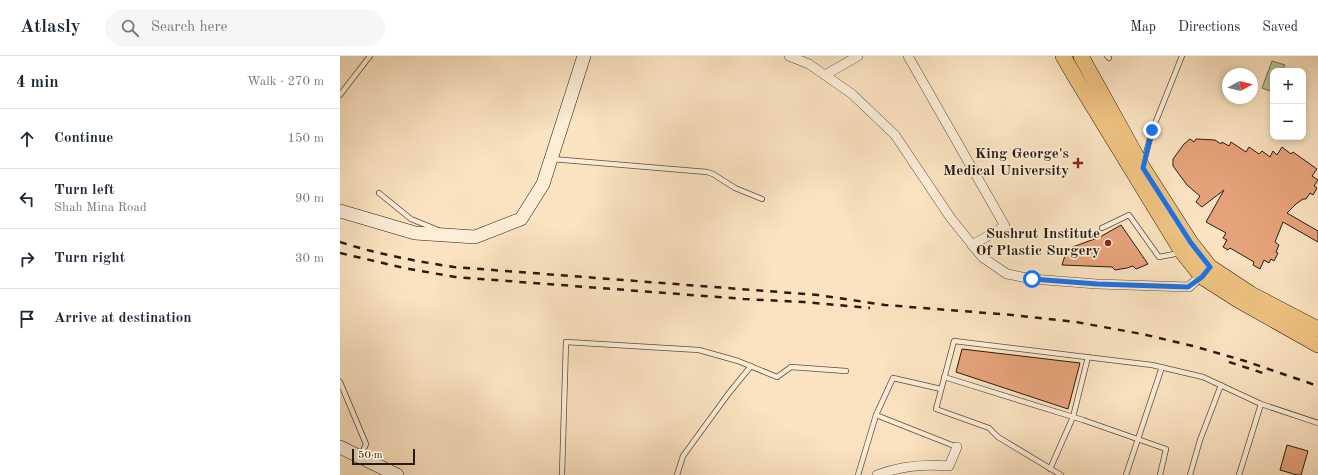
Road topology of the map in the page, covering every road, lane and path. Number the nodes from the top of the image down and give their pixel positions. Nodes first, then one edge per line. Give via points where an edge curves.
1 (370, 56) edge
2 (584, 56) edge
3 (789, 56) edge
4 (908, 56) edge
5 (1064, 56) edge
6 (1081, 56) edge
7 (1182, 56) edge
8 (855, 57) edge
9 (825, 75) junction
10 (340, 95) edge
11 (552, 159) junction
12 (1139, 171) junction
13 (379, 193) dead end
14 (762, 199) dead end
15 (340, 212) edge
16 (1102, 228) dead end
17 (453, 236) junction
18 (972, 245) junction
19 (1182, 252) junction
20 (1206, 272) junction
21 (1318, 329) edge
22 (1318, 345) edge
23 (1088, 357) junction
24 (751, 366) junction
25 (1162, 367) junction
26 (846, 371) dead end
27 (944, 377) junction
28 (340, 382) edge
29 (1221, 385) junction
30 (941, 389) junction
31 (1261, 404) junction
32 (876, 415) junction
33 (1073, 417) junction
34 (1318, 423) edge
35 (1138, 439) junction
36 (340, 447) edge
37 (957, 447) joint
38 (360, 457) junction
39 (1050, 469) junction
40 (397, 475) edge
41 (562, 475) edge
42 (677, 475) edge
43 (858, 475) edge
44 (878, 475) edge
45 (1061, 475) edge
46 (1126, 475) edge
47 (1160, 475) edge
48 (1190, 475) edge
49 (1239, 475) edge

1 - 10 lane
2 - 11 street
3 - 9 street via 809,64
4 - 18 street via 1005,226
5 - 12 main road via 1077,80
6 - 12 main road
7 - 12 lane via 1152,130
8 - 9 street
9 - 18 street via 852,94 895,135
11 - 14 lane via 707,172 735,188
11 - 17 street via 544,184 521,219 475,237
12 - 19 main road
12 - 20 main road via 1191,243
13 - 17 lane via 411,219
15 - 17 street via 415,233
16 - 19 lane via 1129,215 1159,258
18 - 20 street via 982,257 1007,274 1032,279 1188,287
19 - 20 main road
20 - 21 main road
20 - 22 main road via 1238,300
23 - 25 lane
23 - 27 lane via 954,342
23 - 33 lane
24 - 26 lane via 777,377 792,367
24 - 41 lane via 699,350 566,342
24 - 42 lane via 684,456
25 - 29 lane via 1203,377
25 - 35 lane
27 - 30 lane
27 - 33 lane
28 - 38 lane via 366,444
29 - 31 lane
29 - 48 lane
30 - 32 lane via 893,378
30 - 39 lane via 936,409 989,428 998,437
31 - 34 lane
31 - 49 lane
32 - 37 lane
32 - 43 lane
33 - 35 lane
33 - 39 lane
35 - 46 lane
35 - 47 lane via 1166,449
36 - 38 street
37 - 44 street via 949,466 902,467
38 - 40 street
39 - 45 lane

